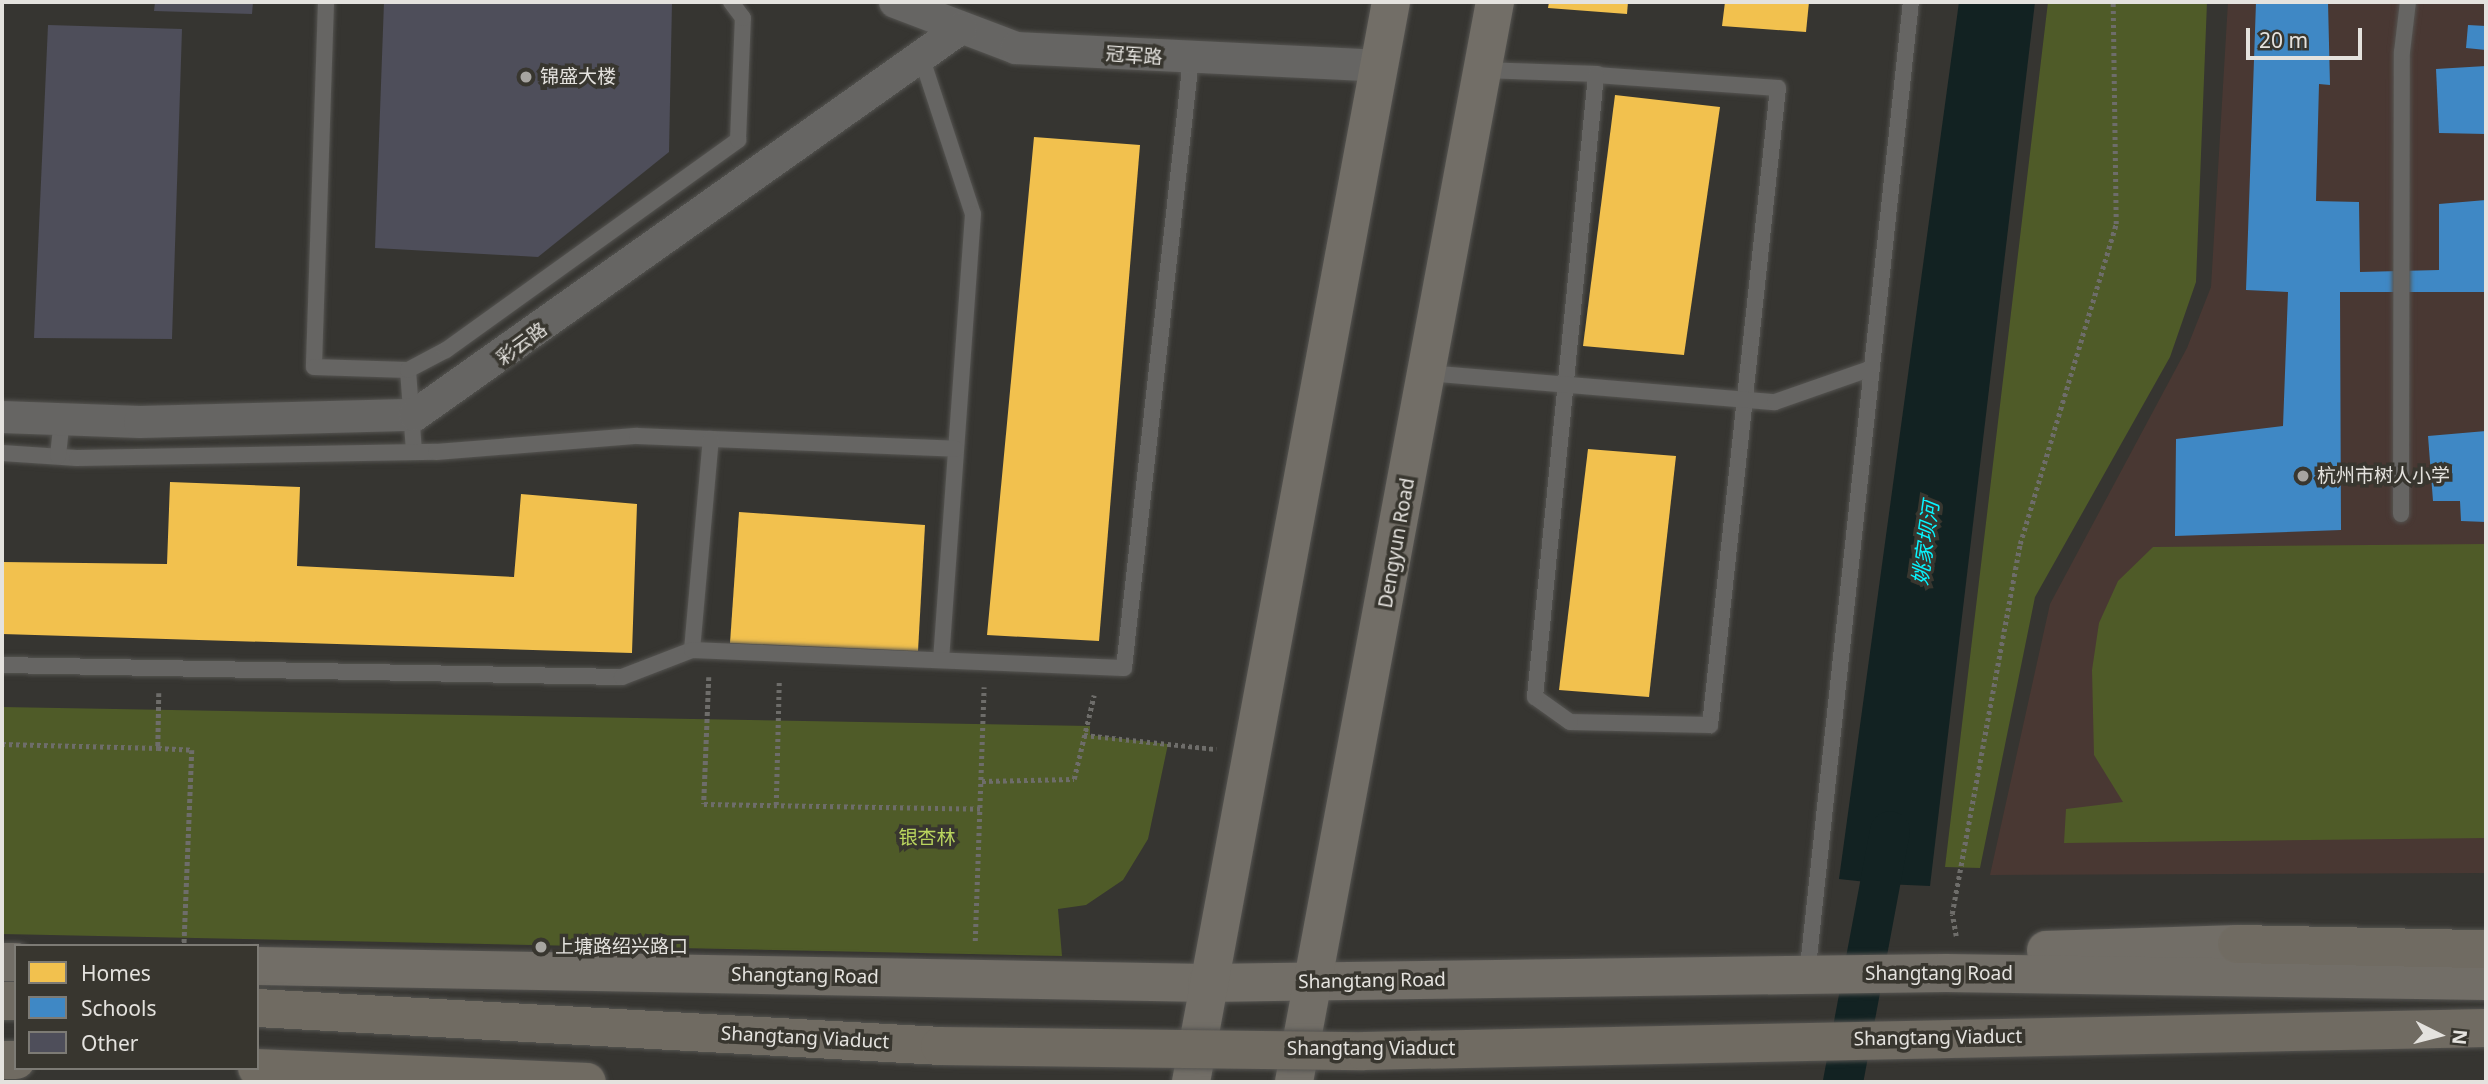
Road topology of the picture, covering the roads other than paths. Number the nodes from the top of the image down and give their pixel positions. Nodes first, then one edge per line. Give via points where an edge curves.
1 (326, 2) edge
2 (732, 2) edge
3 (895, 2) edge
4 (1391, 2) edge
5 (1495, 2) edge
6 (1911, 2) edge
7 (2408, 2) edge
8 (961, 27) junction
9 (922, 56) junction
10 (1191, 59) junction
11 (1381, 65) junction
12 (1482, 70) junction
13 (1598, 74) junction
14 (1872, 368) junction
15 (408, 370) junction
16 (1427, 373) junction
17 (1566, 387) junction
18 (1745, 400) junction
19 (415, 415) junction
20 (2, 417) edge
21 (62, 420) junction
22 (711, 439) junction
23 (956, 449) junction
24 (414, 452) junction
25 (2, 453) edge
26 (58, 456) junction
27 (2401, 514) dead end
28 (692, 650) junction
29 (941, 660) junction
30 (2, 665) edge
31 (2237, 944) joint
32 (2486, 949) edge
33 (259, 966) edge
34 (1944, 969) junction
35 (1815, 976) junction
36 (2486, 981) edge
37 (1317, 982) junction
38 (1207, 983) junction
39 (259, 1008) edge
40 (2486, 1028) edge
41 (259, 1068) edge
42 (587, 1082) edge
43 (1191, 1082) edge
44 (1294, 1082) edge

1 - 15 lane via 314,367
2 - 15 lane via 743,18 738,140 446,350
3 - 8 street, 冠军路
4 - 11 main road
5 - 12 main road, Dengyun Road
6 - 14 lane
7 - 27 lane via 2402,52
8 - 9 street, 彩云路
8 - 10 street, 冠军路 via 1016,48
9 - 19 street, 彩云路
9 - 23 lane via 973,214
10 - 11 street, 冠军路
10 - 29 lane via 1124,668
11 - 38 main road
12 - 13 lane
12 - 16 main road, Dengyun Road
13 - 17 lane
13 - 18 lane via 1778,88
14 - 18 lane via 1775,402
14 - 35 lane
15 - 19 lane
16 - 17 lane
16 - 37 main road, Dengyun Road
17 - 18 lane
17 - 18 lane via 1535,697 1570,722 1710,725
19 - 21 street
19 - 24 lane
20 - 21 street
21 - 26 lane
22 - 23 lane
22 - 24 lane via 636,436
22 - 28 lane
23 - 29 lane
24 - 26 lane
25 - 26 lane
28 - 29 lane
28 - 30 lane via 622,677
31 - 32 highway
31 - 34 main road via 2019,951
33 - 38 main road, Shangtang Road
34 - 35 main road, Shangtang Road
34 - 36 main road, Shangtang Road
35 - 37 main road, Shangtang Road
37 - 38 main road, Shangtang Road
37 - 44 main road, Dengyun Road
38 - 43 main road
39 - 40 highway, Shangtang Viaduct, bridge via 940,1046 1364,1051
41 - 42 highway

